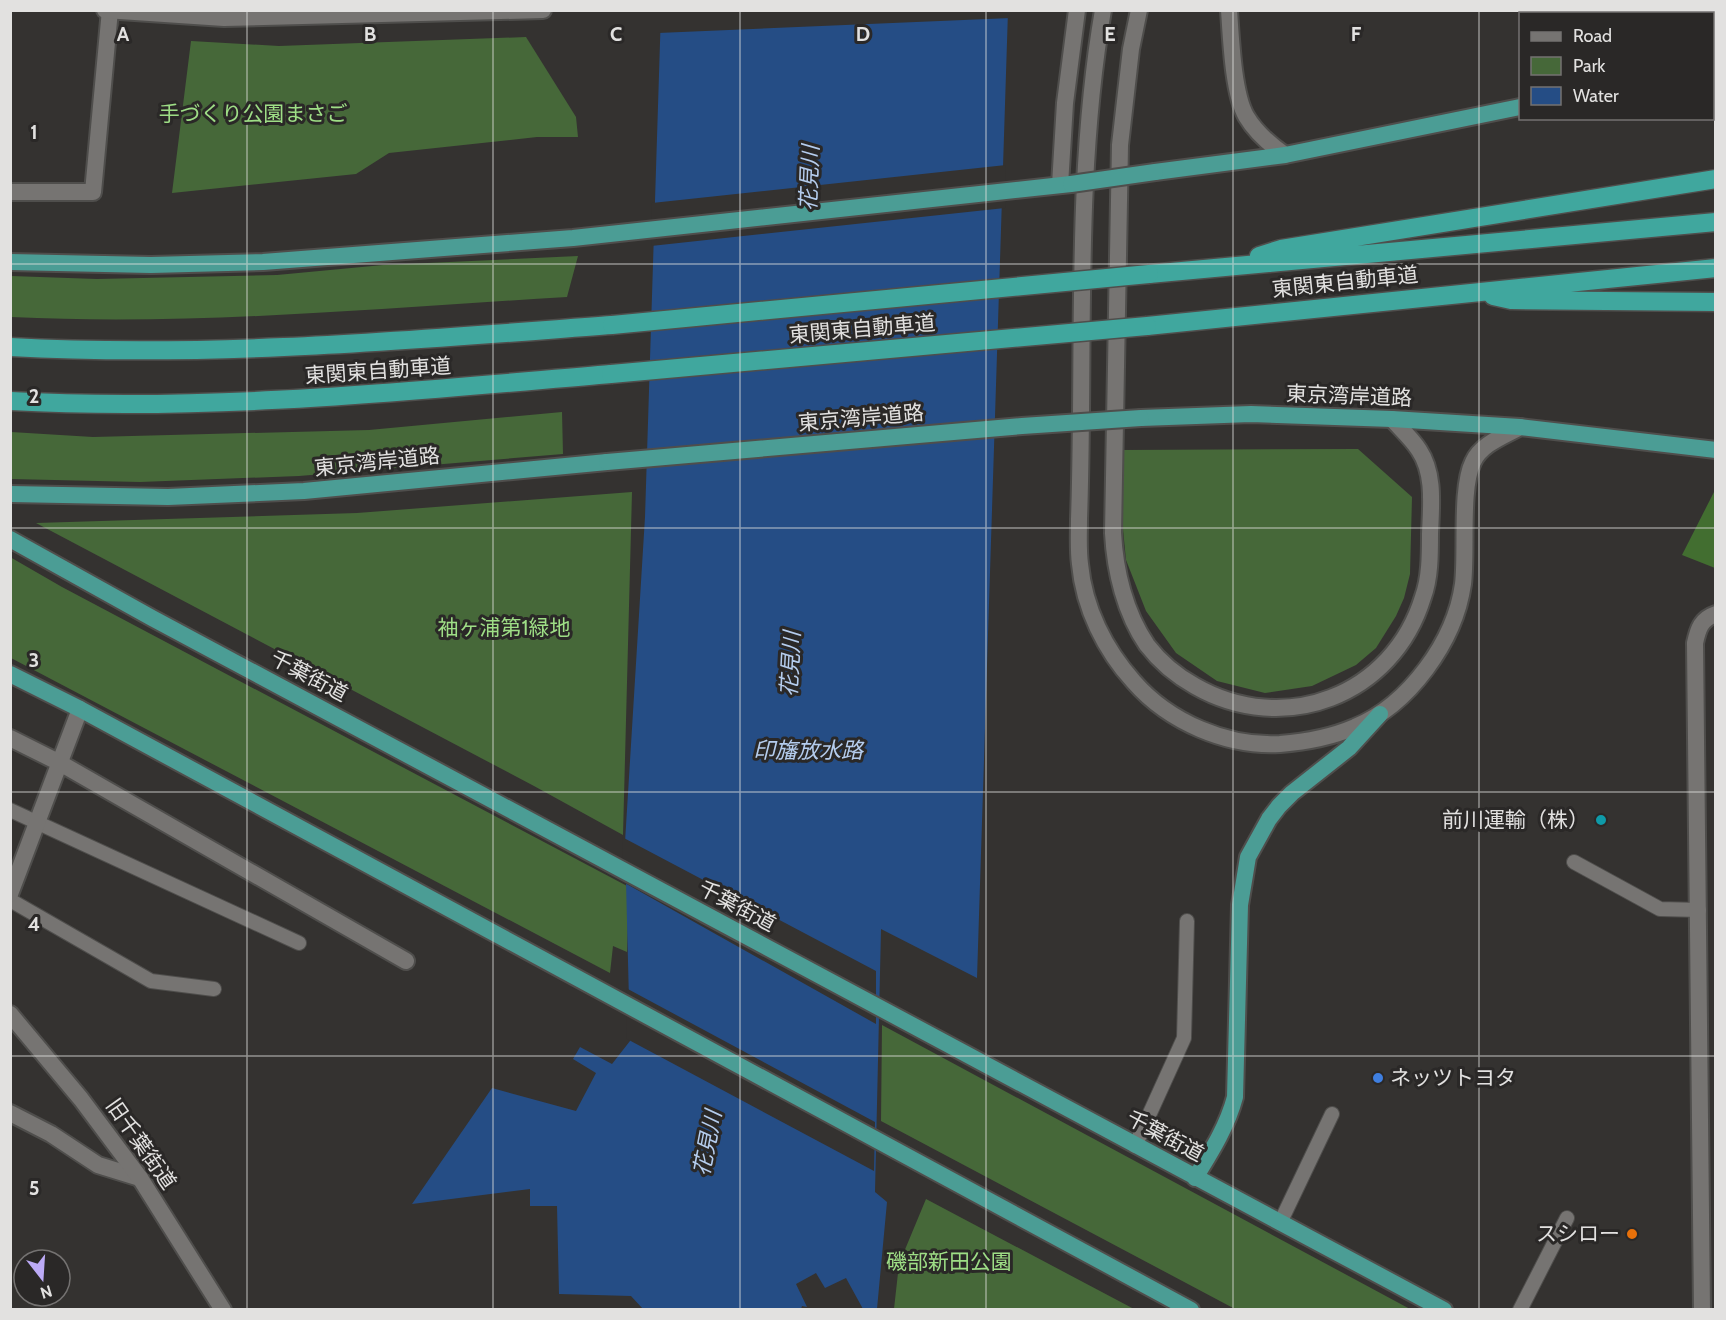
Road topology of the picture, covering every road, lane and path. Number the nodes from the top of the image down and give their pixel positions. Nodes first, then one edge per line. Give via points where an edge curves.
1 (105, 10) edge
2 (543, 10) edge
3 (1077, 10) edge
4 (1103, 10) edge
5 (1139, 10) edge
6 (1229, 10) edge
7 (110, 11) edge
8 (539, 11) edge
9 (1519, 107) edge
10 (1285, 155) junction
11 (1716, 179) edge
12 (1060, 185) junction
13 (10, 192) edge
14 (1716, 222) edge
15 (10, 262) edge
16 (1229, 266) junction
17 (1716, 268) edge
18 (1473, 292) junction
19 (1716, 302) edge
20 (10, 347) edge
21 (10, 401) edge
22 (1392, 419) junction
23 (1520, 427) junction
24 (1716, 450) edge
25 (10, 494) edge
26 (16, 543) edge
27 (1716, 614) edge
28 (10, 674) edge
29 (80, 709) junction
30 (1380, 714) junction
31 (10, 738) edge
32 (60, 763) junction
33 (10, 810) edge
34 (37, 823) junction
35 (1574, 862) dead end
36 (10, 894) edge
37 (10, 900) edge
38 (1699, 910) junction
39 (1187, 921) dead end
40 (299, 943) dead end
41 (406, 961) dead end
42 (214, 989) dead end
43 (10, 1014) edge
44 (10, 1113) edge
45 (1332, 1114) dead end
46 (1135, 1146) junction
47 (140, 1178) junction
48 (1195, 1178) junction
49 (1567, 1218) dead end
50 (1281, 1223) junction
51 (223, 1310) edge
52 (1191, 1310) edge
53 (1444, 1310) edge
54 (1520, 1310) edge
55 (1702, 1310) edge

1 - 7 street
2 - 8 street
3 - 12 street
4 - 30 street via 1087,160 1084,244 1079,519 1080,564 1089,607 1109,649 1134,683 1169,712 1218,735 1246,742 1292,743 1356,727
5 - 22 street via 1120,145 1113,540 1126,603 1135,623 1148,645 1179,677 1232,702 1284,709 1346,691 1392,654 1424,596 1430,556 1431,495 1426,463 1419,449
6 - 10 street via 1236,82 1245,114 1264,140
7 - 8 street via 224,18
7 - 13 street via 93,192
9 - 10 highway
10 - 12 highway, bridge
11 - 16 highway via 1281,249
12 - 15 highway via 573,238 264,262
14 - 16 highway, 東関東自動車道
16 - 20 highway, 東関東自動車道, bridge via 612,325 274,347
17 - 18 highway, 東関東自動車道
18 - 19 highway via 1511,300
18 - 21 highway, 東関東自動車道, bridge via 1147,326 322,399 200,404
22 - 23 highway, 東京湾岸道路
22 - 25 highway, 東京湾岸道路, bridge via 1251,414 1141,418 607,462 304,492 168,497
23 - 24 highway, 東京湾岸道路
23 - 30 street via 1492,442 1473,462 1468,479 1463,584 1454,621 1421,676
26 - 46 highway, 千葉街道
27 - 38 street via 1704,619 1695,643
28 - 29 highway
29 - 32 street
29 - 52 highway
30 - 48 highway via 1349,748 1279,806 1248,857 1240,905 1235,1097 1223,1131
31 - 32 street
32 - 34 street
32 - 41 street
33 - 34 lane
34 - 36 street
34 - 40 lane
35 - 38 lane via 1660,909
37 - 42 lane via 151,981
38 - 55 street
39 - 46 lane via 1184,1038
43 - 47 street, 旧千葉街道
44 - 47 street via 98,1165
45 - 50 lane
46 - 48 highway, 千葉街道
47 - 51 street, 旧千葉街道
48 - 50 highway, 千葉街道
49 - 54 lane
50 - 53 highway, 千葉街道

